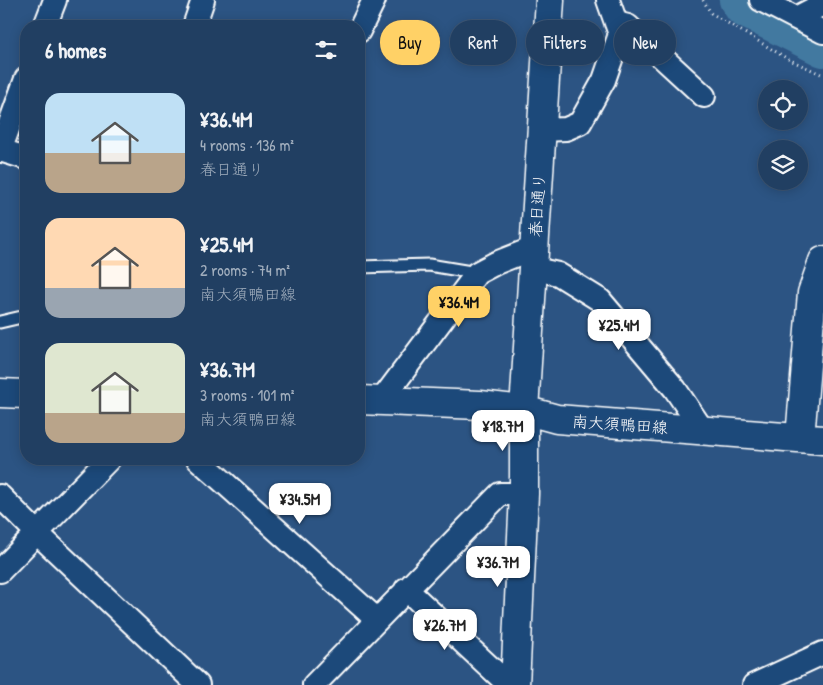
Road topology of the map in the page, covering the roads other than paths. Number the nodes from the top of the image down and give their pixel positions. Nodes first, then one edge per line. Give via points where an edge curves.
1 (55, 0) edge
2 (203, 0) edge
3 (374, 0) edge
4 (550, 0) edge
5 (608, 0) edge
6 (761, 0) edge
7 (823, 4) edge
8 (796, 18) junction
9 (47, 20) edge
10 (196, 20) edge
11 (364, 20) edge
12 (615, 20) edge
13 (823, 32) edge
14 (614, 51) edge
15 (670, 65) edge
16 (20, 96) edge
17 (704, 96) dead end
18 (542, 130) junction
19 (0, 151) edge
20 (20, 156) edge
21 (534, 259) junction
22 (823, 261) edge
23 (365, 267) edge
24 (477, 273) junction
25 (20, 317) edge
26 (0, 322) edge
27 (0, 393) edge
28 (20, 394) edge
29 (370, 400) edge
30 (524, 410) junction
31 (702, 429) junction
32 (811, 439) edge
33 (104, 465) edge
34 (205, 465) edge
35 (524, 494) junction
36 (0, 496) edge
37 (36, 533) junction
38 (0, 571) edge
39 (406, 589) junction
40 (376, 619) junction
41 (823, 653) edge
42 (198, 685) edge
43 (314, 685) edge
44 (509, 685) edge
45 (515, 685) edge
46 (754, 685) edge

1 - 9 street
2 - 10 street
3 - 11 street
4 - 18 street, 春日通り
5 - 12 street
6 - 8 street
7 - 8 street
8 - 13 street
14 - 18 street via 604,80 580,123 566,129
15 - 17 street
16 - 19 street
18 - 21 street, 春日通り
19 - 20 street
21 - 24 street via 496,263
21 - 30 street, 春日通り
21 - 31 street via 600,300 675,389
22 - 32 street via 812,293
23 - 24 lane via 429,265
24 - 29 street
25 - 26 lane
27 - 28 street
29 - 30 street, 南大須鴨田線
30 - 31 street, 南大須鴨田線 via 557,419
30 - 35 street, 春日通り
31 - 32 street, 南大須鴨田線
33 - 37 street
34 - 40 street
35 - 39 street via 500,494
35 - 45 street, 春日通り
36 - 37 street
37 - 38 street
37 - 42 street
39 - 40 street
39 - 44 street
40 - 43 street
41 - 46 street

